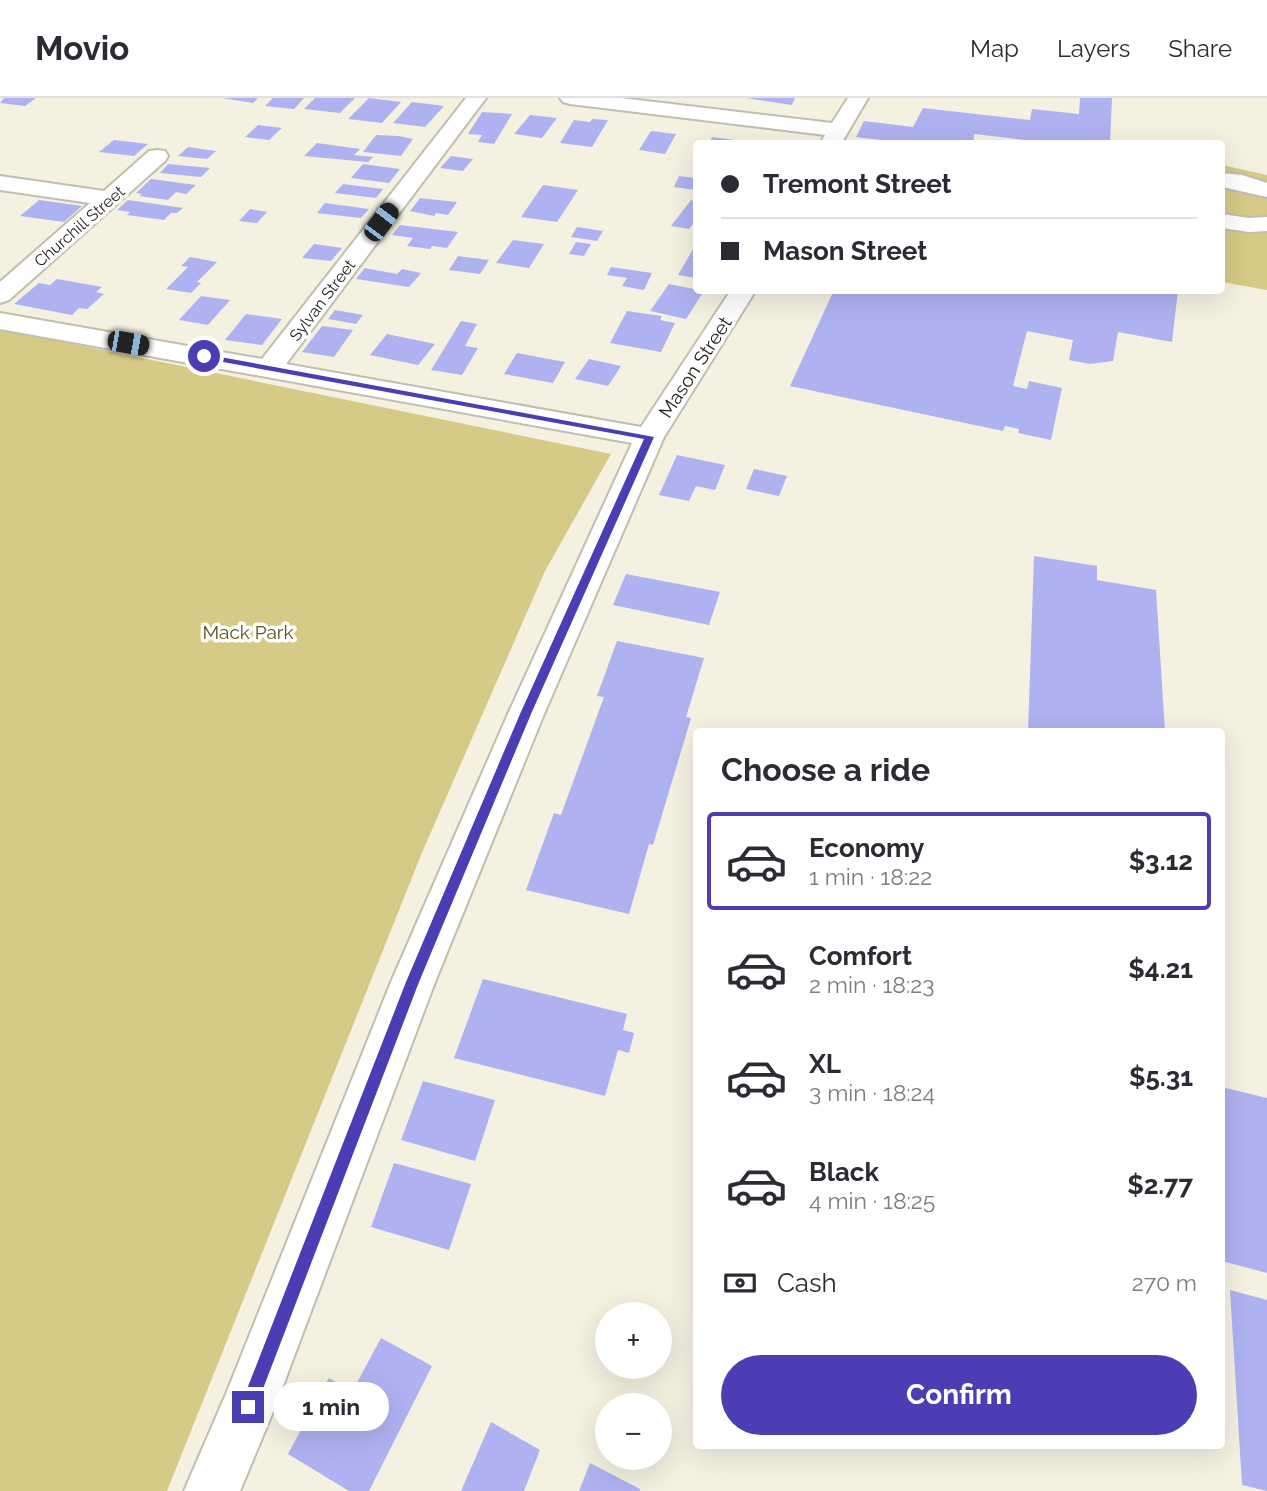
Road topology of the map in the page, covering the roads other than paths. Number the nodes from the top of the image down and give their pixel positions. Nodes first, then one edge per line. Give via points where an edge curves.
1 (476, 98) edge
2 (570, 98) edge
3 (858, 98) edge
4 (834, 137) edge
5 (157, 156) dead end
6 (1225, 180) edge
7 (0, 183) edge
8 (1265, 187) edge
9 (111, 199) junction
10 (1225, 221) edge
11 (1267, 224) edge
12 (741, 294) edge
13 (0, 295) edge
14 (0, 321) edge
15 (270, 368) junction
16 (649, 437) junction
17 (214, 1490) edge

1 - 15 street, Sylvan Street
2 - 4 street
3 - 4 street
5 - 9 street, Churchill Street
6 - 8 street
7 - 9 street
9 - 13 street, Churchill Street
10 - 11 street
12 - 16 street, Mason Street
14 - 15 street
15 - 16 street
16 - 17 street, Mason Street via 418,970

